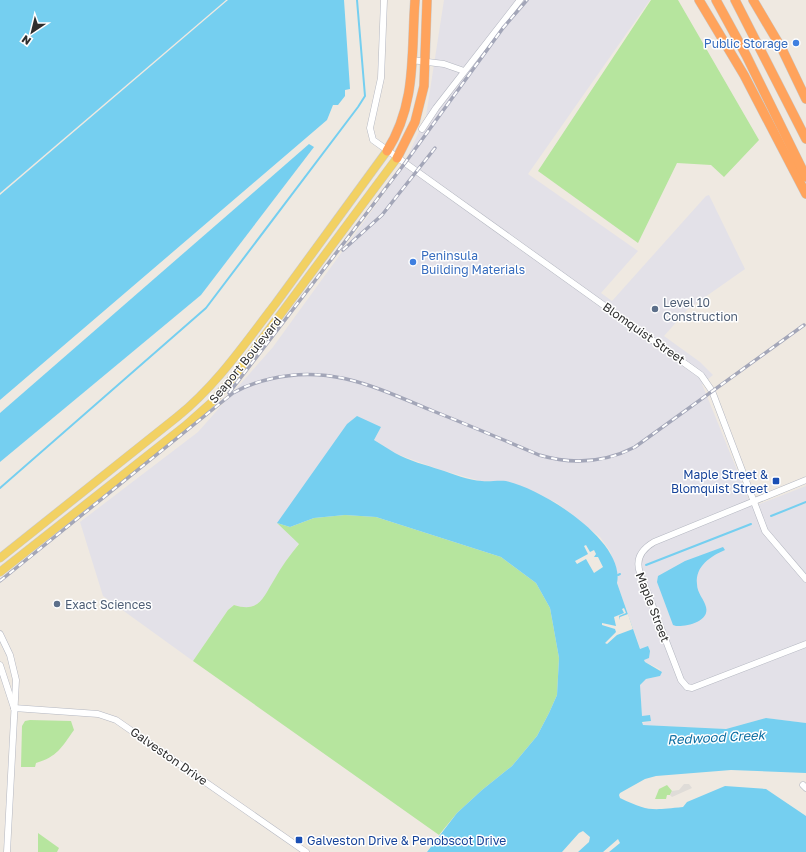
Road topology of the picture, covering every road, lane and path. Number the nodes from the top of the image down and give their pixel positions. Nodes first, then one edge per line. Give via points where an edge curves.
1 (384, 0) edge
2 (428, 0) edge
3 (432, 0) edge
4 (520, 0) edge
5 (716, 0) edge
6 (735, 0) edge
7 (753, 0) edge
8 (761, 0) edge
9 (415, 1) edge
10 (700, 2) edge
11 (425, 42) junction
12 (782, 49) junction
13 (411, 60) junction
14 (425, 61) junction
15 (464, 72) junction
16 (806, 99) edge
17 (422, 129) dead end
18 (806, 139) edge
19 (387, 151) junction
20 (397, 158) junction
21 (806, 177) edge
22 (806, 194) edge
23 (264, 319) junction
24 (270, 328) junction
25 (196, 401) junction
26 (199, 414) junction
27 (109, 471) junction
28 (115, 480) junction
29 (806, 480) edge
30 (755, 501) junction
31 (0, 558) edge
32 (0, 572) edge
33 (806, 579) edge
34 (0, 634) edge
35 (806, 644) edge
36 (0, 665) edge
37 (14, 708) junction
38 (7, 852) edge
39 (306, 852) edge

1 - 19 street, Blomquist Street via 381,78 370,132 373,140
2 - 11 highway
3 - 11 highway
4 - 15 street
5 - 21 highway
6 - 18 highway
7 - 12 highway
8 - 12 highway
9 - 13 highway
10 - 22 highway via 744,75
11 - 14 highway
12 - 16 highway
13 - 14 street
13 - 19 highway via 410,92 406,110
14 - 15 street via 451,66
14 - 20 highway via 419,112
15 - 17 street
19 - 20 street, Blomquist Street
19 - 23 main road, Seaport Boulevard
20 - 24 main road, Seaport Boulevard
20 - 30 street, Blomquist Street via 701,375 712,391
23 - 24 main road
23 - 25 main road, Seaport Boulevard via 222,374
24 - 26 main road, Seaport Boulevard via 228,384
25 - 26 main road
25 - 27 main road, Seaport Boulevard
26 - 28 main road, Seaport Boulevard
27 - 28 main road
27 - 31 main road, Seaport Boulevard
28 - 32 main road, Seaport Boulevard
29 - 30 street, Maple Street
30 - 33 street, Blomquist Street via 766,531
30 - 35 street, Maple Street via 648,546 639,557 640,573 681,680 687,687 692,688
34 - 37 street via 14,668
36 - 37 street
37 - 38 street
37 - 39 street, Galveston Drive via 98,714 116,720

